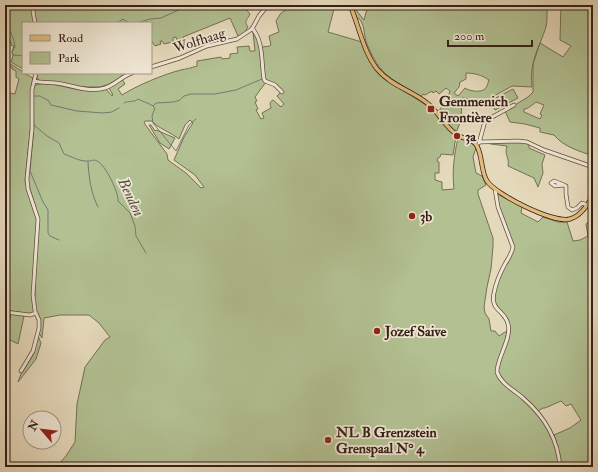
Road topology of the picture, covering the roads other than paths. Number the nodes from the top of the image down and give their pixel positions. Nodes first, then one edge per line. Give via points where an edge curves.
1 (32, 5) edge
2 (268, 5) edge
3 (350, 5) edge
4 (35, 22) edge
5 (252, 28) junction
6 (152, 67) edge
7 (36, 74) edge
8 (130, 74) edge
9 (34, 81) junction
10 (282, 92) dead end
11 (514, 105) dead end
12 (478, 144) junction
13 (593, 167) edge
14 (564, 184) dead end
15 (495, 189) junction
16 (593, 196) edge
17 (587, 205) junction
18 (5, 312) edge
19 (36, 313) junction
20 (21, 371) dead end
21 (560, 467) edge

1 - 4 street
2 - 5 street, Wolfhaag
3 - 12 main road via 377,69 395,84 430,105 453,132
5 - 6 street, Wolfhaag via 233,40 208,46
5 - 10 street via 260,44 264,79
7 - 9 street
8 - 9 street via 107,88 100,89
9 - 19 street via 27,179 38,219 33,295
11 - 12 street via 485,121
12 - 13 street via 527,142
12 - 15 main road via 485,178
14 - 17 street via 568,207 572,210 582,203
15 - 17 main road via 558,220 574,218
15 - 21 street via 498,207 513,248 494,294 495,308 509,325 497,372 546,422 555,441
16 - 17 main road
18 - 19 street via 30,315
19 - 20 street via 39,320 38,338 32,355

